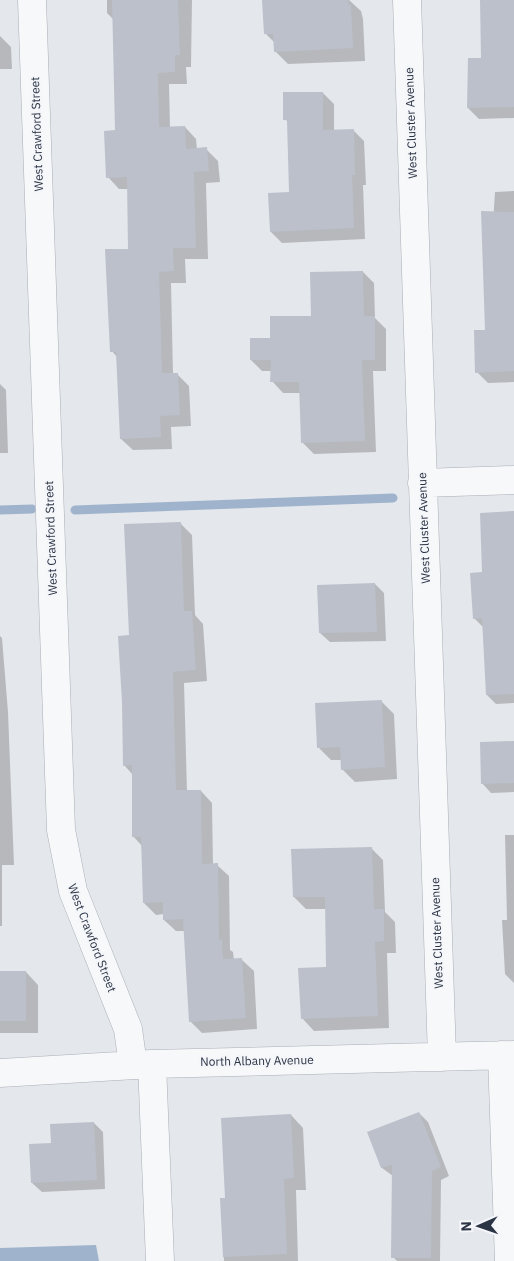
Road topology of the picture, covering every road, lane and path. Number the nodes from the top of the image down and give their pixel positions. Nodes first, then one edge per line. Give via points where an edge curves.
1 (32, 0) edge
2 (407, 0) edge
3 (514, 480) edge
4 (422, 483) junction
5 (508, 1055) edge
6 (442, 1056) junction
7 (142, 1064) junction
8 (0, 1073) edge
9 (160, 1261) edge
10 (509, 1261) edge

1 - 7 street, West Crawford Street via 61,830 73,891
2 - 4 street, West Cluster Avenue
3 - 4 street
4 - 6 street, West Cluster Avenue
5 - 6 street, North Albany Avenue
5 - 10 street
6 - 7 street, North Albany Avenue
7 - 8 street, North Albany Avenue
7 - 9 street, West Crawford Street

